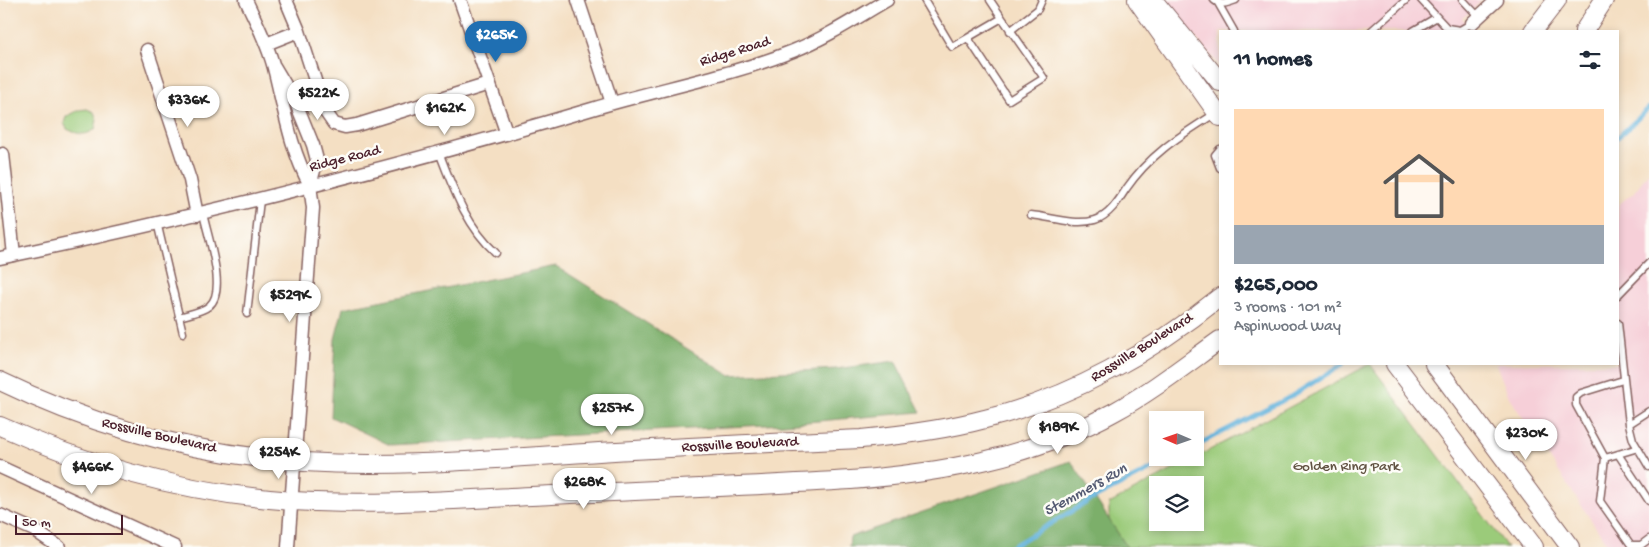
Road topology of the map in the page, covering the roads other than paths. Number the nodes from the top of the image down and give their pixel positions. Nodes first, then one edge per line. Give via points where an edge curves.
1 (246, 0) edge
2 (286, 0) edge
3 (460, 0) edge
4 (578, 0) edge
5 (887, 0) edge
6 (924, 0) edge
7 (990, 0) edge
8 (1042, 0) edge
9 (1138, 0) edge
10 (1236, 0) edge
11 (1406, 0) edge
12 (1421, 0) edge
13 (1463, 0) edge
14 (1497, 0) edge
15 (1557, 0) edge
16 (1604, 0) edge
17 (1159, 2) edge
18 (1216, 2) edge
19 (1437, 17) junction
20 (1002, 18) junction
21 (1475, 20) junction
22 (1233, 30) edge
23 (1372, 30) edge
24 (1415, 30) edge
25 (1534, 30) edge
26 (1585, 30) edge
27 (299, 31) junction
28 (1010, 31) junction
29 (968, 38) junction
30 (266, 44) junction
31 (147, 50) dead end
32 (274, 66) junction
33 (1219, 81) edge
34 (489, 84) junction
35 (612, 103) junction
36 (1218, 114) edge
37 (507, 134) junction
38 (1219, 150) edge
39 (439, 152) junction
40 (3, 154) dead end
41 (1219, 165) edge
42 (310, 185) junction
43 (260, 200) junction
44 (200, 214) junction
45 (1031, 214) dead end
46 (157, 222) junction
47 (496, 253) dead end
48 (14, 255) junction
49 (0, 258) edge
50 (1649, 263) edge
51 (1619, 294) edge
52 (1214, 301) edge
53 (247, 314) dead end
54 (179, 316) junction
55 (183, 333) dead end
56 (1619, 334) edge
57 (1216, 344) edge
58 (1396, 365) edge
59 (1435, 365) edge
60 (1623, 380) junction
61 (0, 382) edge
62 (1649, 411) edge
63 (1629, 424) junction
64 (0, 426) edge
65 (1638, 448) junction
66 (1618, 454) junction
67 (1605, 458) junction
68 (294, 461) junction
69 (1649, 467) edge
70 (1, 469) edge
71 (291, 500) junction
72 (1649, 501) edge
73 (0, 515) edge
74 (1649, 539) edge
75 (59, 547) edge
76 (175, 547) edge
77 (288, 547) edge
78 (1534, 547) edge
79 (1570, 547) edge

1 - 30 street
2 - 27 street
3 - 34 street
4 - 35 street
5 - 35 street, Ridge Road via 817,40 755,65
6 - 29 lane via 952,47
7 - 20 lane
8 - 28 lane via 1038,9
9 - 36 main road
10 - 18 lane via 1227,4
11 - 23 lane
12 - 19 lane
13 - 21 lane
14 - 21 street
15 - 25 main road
16 - 26 main road
17 - 33 main road
18 - 22 lane
19 - 21 lane via 1447,28 1460,30
19 - 24 lane
20 - 28 lane
20 - 29 lane
27 - 30 street
27 - 34 street via 325,111 334,124 345,127
28 - 29 lane via 1044,78 1009,100
30 - 32 street
31 - 44 street
32 - 42 street via 284,114
32 - 42 street via 296,103 313,145 317,160
34 - 37 street
35 - 37 street, Ridge Road
36 - 45 lane via 1155,154 1098,220 1079,222
37 - 39 street, Ridge Road
38 - 41 lane via 1215,155
39 - 42 street, Ridge Road
39 - 47 lane via 462,208 482,240
40 - 48 street
42 - 43 street, Ridge Road
42 - 68 street via 313,208
43 - 44 street, Ridge Road
43 - 53 lane
44 - 46 street, Ridge Road
44 - 54 lane via 218,282 217,296 208,307
46 - 48 street, Ridge Road
46 - 54 lane
48 - 49 street, Ridge Road
50 - 51 lane
52 - 68 main road, Rossville Boulevard via 1175,330 1076,387 988,419 932,430 861,439 524,458 365,464
54 - 55 lane
56 - 60 lane
57 - 71 main road via 1156,386 1091,424 1028,449 926,473 851,480 509,497 358,502
58 - 78 main road
59 - 79 main road
60 - 63 lane
60 - 67 lane via 1576,397 1576,405
61 - 68 main road, Rossville Boulevard via 47,404 130,432 210,449
62 - 63 lane
63 - 65 lane
64 - 71 main road via 53,448 145,476 234,494
65 - 66 lane
65 - 69 lane
66 - 67 lane
66 - 72 lane
67 - 74 lane via 1600,501 1631,545 1641,545
68 - 71 street
70 - 76 street
71 - 77 street
73 - 75 street via 34,530

